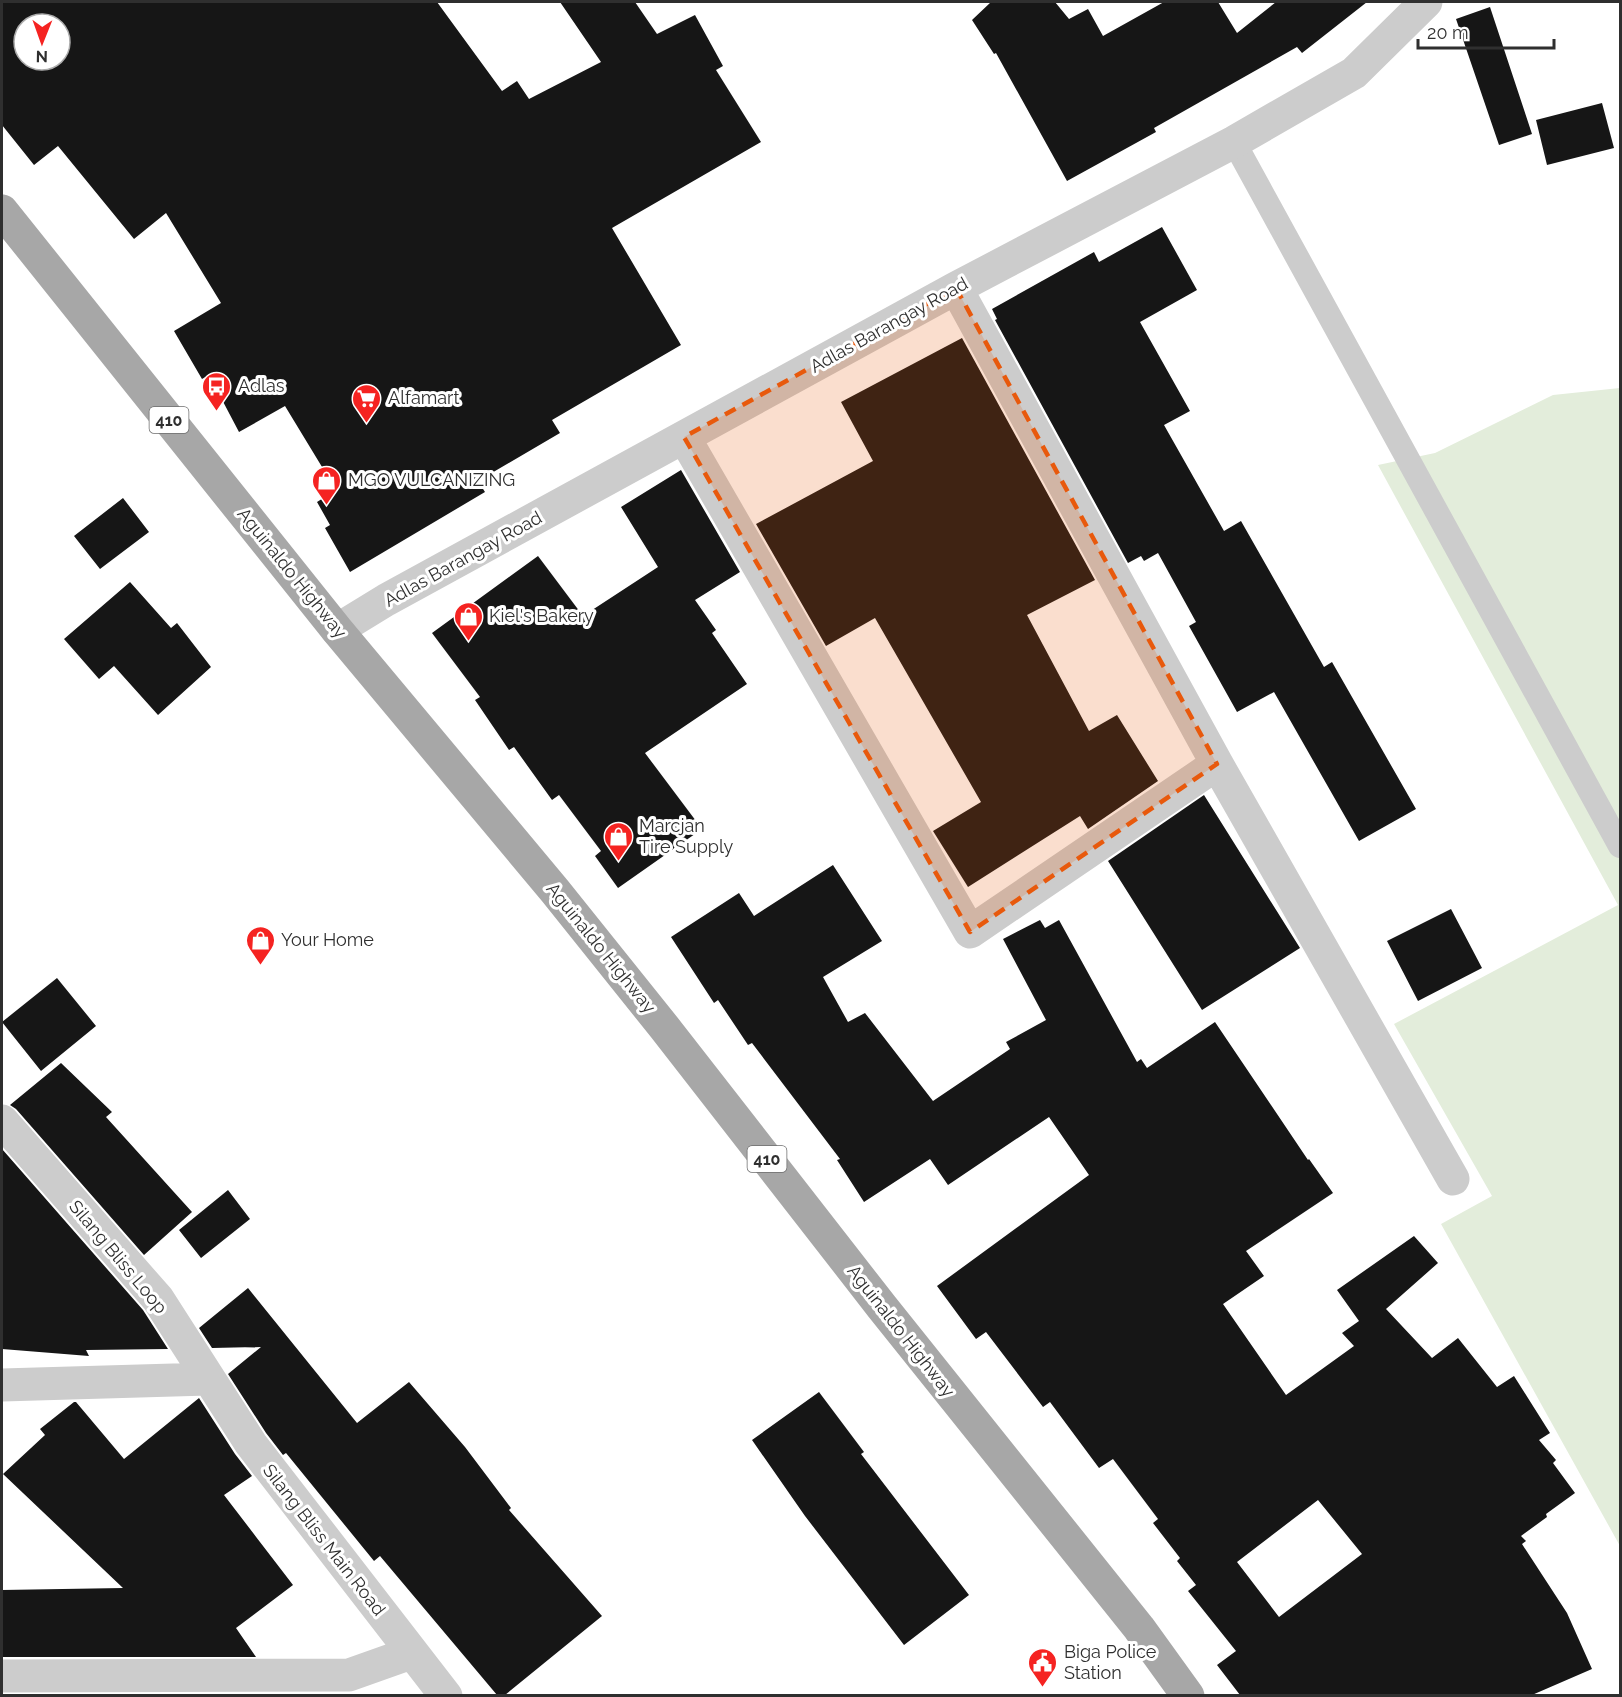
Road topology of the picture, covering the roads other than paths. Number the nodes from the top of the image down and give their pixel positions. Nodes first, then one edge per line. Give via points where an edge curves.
1 (1426, 2) edge
2 (1234, 142) junction
3 (2, 211) edge
4 (956, 288) junction
5 (684, 437) junction
6 (337, 630) junction
7 (1217, 764) junction
8 (1620, 846) edge
9 (2, 1121) edge
10 (1453, 1179) dead end
11 (208, 1379) junction
12 (2, 1385) edge
13 (411, 1653) junction
14 (2, 1676) edge
15 (446, 1695) edge
16 (1188, 1695) edge

1 - 2 street, Adlas Barangay Road via 1354,74
2 - 4 street, Adlas Barangay Road
2 - 8 lane
3 - 6 main road, Aguinaldo Highway / 410
4 - 5 street, Adlas Barangay Road
4 - 7 street
5 - 6 street, Adlas Barangay Road
5 - 7 street via 970,932
6 - 16 main road, Aguinaldo Highway / 410 via 577,918
7 - 10 street
9 - 11 street, Silang Bliss Loop via 158,1299
11 - 12 street
11 - 13 street, Silang Bliss Main Road via 251,1444
13 - 14 street via 349,1675
13 - 15 street, Silang Bliss Main Road

